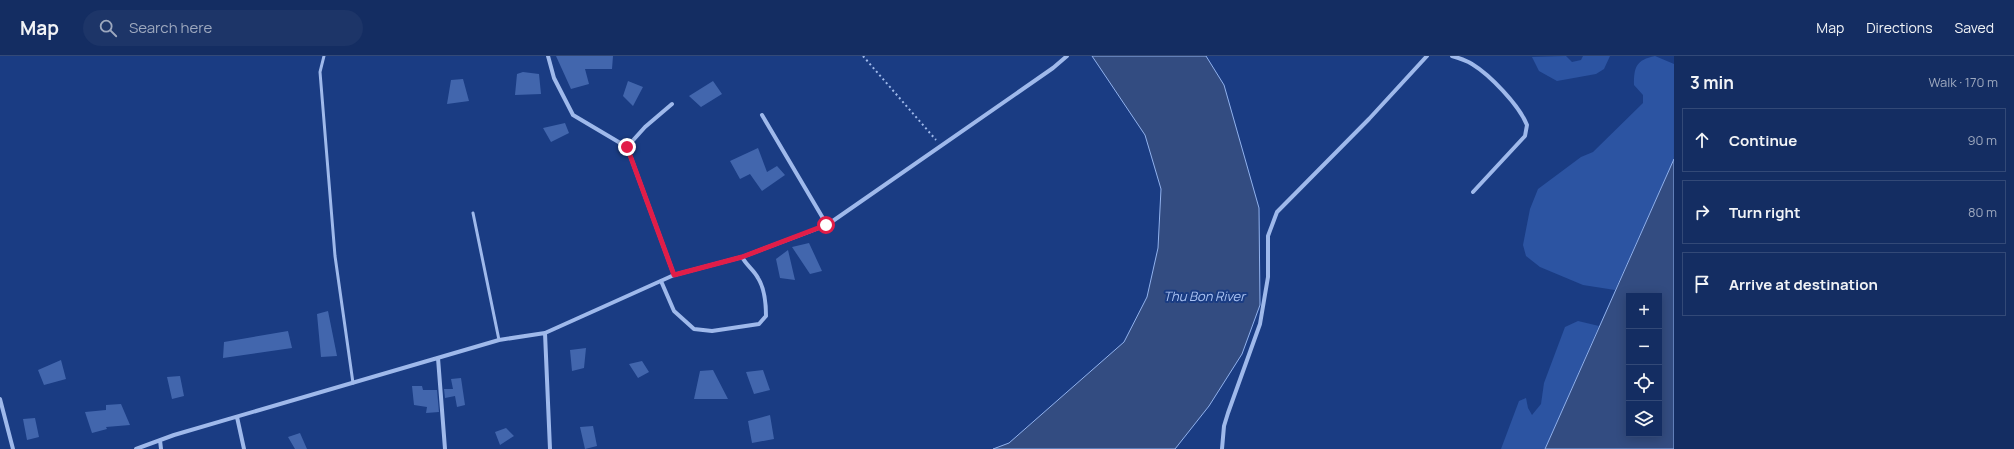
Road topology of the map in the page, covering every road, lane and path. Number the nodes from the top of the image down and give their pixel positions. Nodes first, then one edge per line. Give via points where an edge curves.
1 (324, 56) edge
2 (548, 56) edge
3 (863, 56) edge
4 (1067, 56) edge
5 (1427, 56) edge
6 (1452, 56) edge
7 (672, 104) dead end
8 (762, 115) dead end
9 (941, 146) junction
10 (627, 147) junction
11 (1473, 192) dead end
12 (473, 213) dead end
13 (826, 225) junction
14 (742, 257) junction
15 (674, 275) junction
16 (660, 281) junction
17 (545, 333) junction
18 (499, 340) junction
19 (438, 358) junction
20 (353, 383) junction
21 (0, 399) edge
22 (237, 417) junction
23 (160, 440) junction
24 (13, 449) edge
25 (136, 449) edge
26 (161, 449) edge
27 (244, 449) edge
28 (445, 449) edge
29 (550, 449) edge
30 (1222, 449) edge

1 - 20 lane via 320,72 335,256
2 - 10 street via 554,78 573,115
3 - 9 path
4 - 9 street
5 - 30 street via 1277,212 1268,236 1268,277 1260,324 1226,420
6 - 11 street via 1471,63 1483,72 1517,108 1527,125 1525,136
7 - 10 street via 645,127
8 - 13 street
9 - 13 street
10 - 15 street
12 - 18 lane
13 - 14 street
14 - 15 street
14 - 16 street via 749,269 758,277 764,294 766,316 759,324 712,331 694,329 674,311
15 - 16 street
16 - 17 street
17 - 18 street
17 - 29 street
18 - 19 street
19 - 20 street
19 - 28 street
20 - 22 street
21 - 24 street
22 - 23 street
22 - 27 street
23 - 25 street
23 - 26 street

